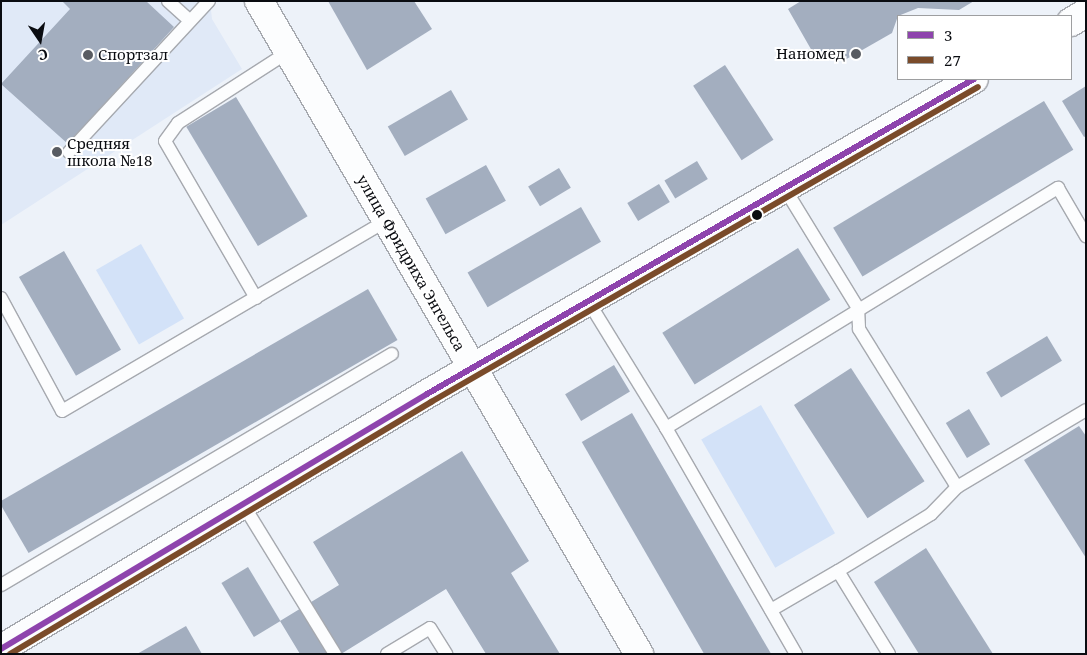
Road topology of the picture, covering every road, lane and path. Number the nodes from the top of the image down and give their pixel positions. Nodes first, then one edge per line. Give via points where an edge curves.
1 (168, 1) edge
2 (208, 1) edge
3 (259, 1) edge
4 (1086, 13) edge
5 (189, 20) junction
6 (1072, 21) edge
7 (288, 52) junction
8 (972, 80) edge
9 (69, 152) dead end
10 (785, 189) junction
11 (386, 220) junction
12 (1086, 236) edge
13 (1, 298) edge
14 (256, 298) junction
15 (588, 301) junction
16 (858, 308) junction
17 (392, 354) dead end
18 (472, 369) junction
19 (1086, 410) edge
20 (666, 428) junction
21 (957, 487) junction
22 (244, 506) junction
23 (838, 571) junction
24 (1, 584) edge
25 (771, 610) junction
26 (1, 649) edge
27 (335, 654) edge
28 (387, 654) edge
29 (446, 654) edge
30 (639, 654) edge
31 (796, 654) edge
32 (889, 654) edge

1 - 5 lane
2 - 5 lane
3 - 7 main road, улица Фридриха Энгельса
4 - 6 main road
5 - 9 lane
7 - 11 main road, улица Фридриха Энгельса
7 - 14 lane via 178,122 165,141
8 - 10 main road
10 - 15 main road
10 - 16 lane
11 - 14 lane
11 - 18 main road, улица Фридриха Энгельса
12 - 16 lane via 1058,188
13 - 14 lane via 62,410
15 - 18 main road
15 - 20 lane
16 - 20 lane
16 - 21 lane via 859,328
17 - 24 lane
18 - 22 main road
18 - 30 main road, улица Фридриха Энгельса
19 - 21 lane
20 - 25 lane
21 - 23 lane via 931,514
22 - 26 main road
22 - 27 lane
23 - 25 lane
23 - 32 lane
25 - 31 lane
28 - 29 lane via 430,628

